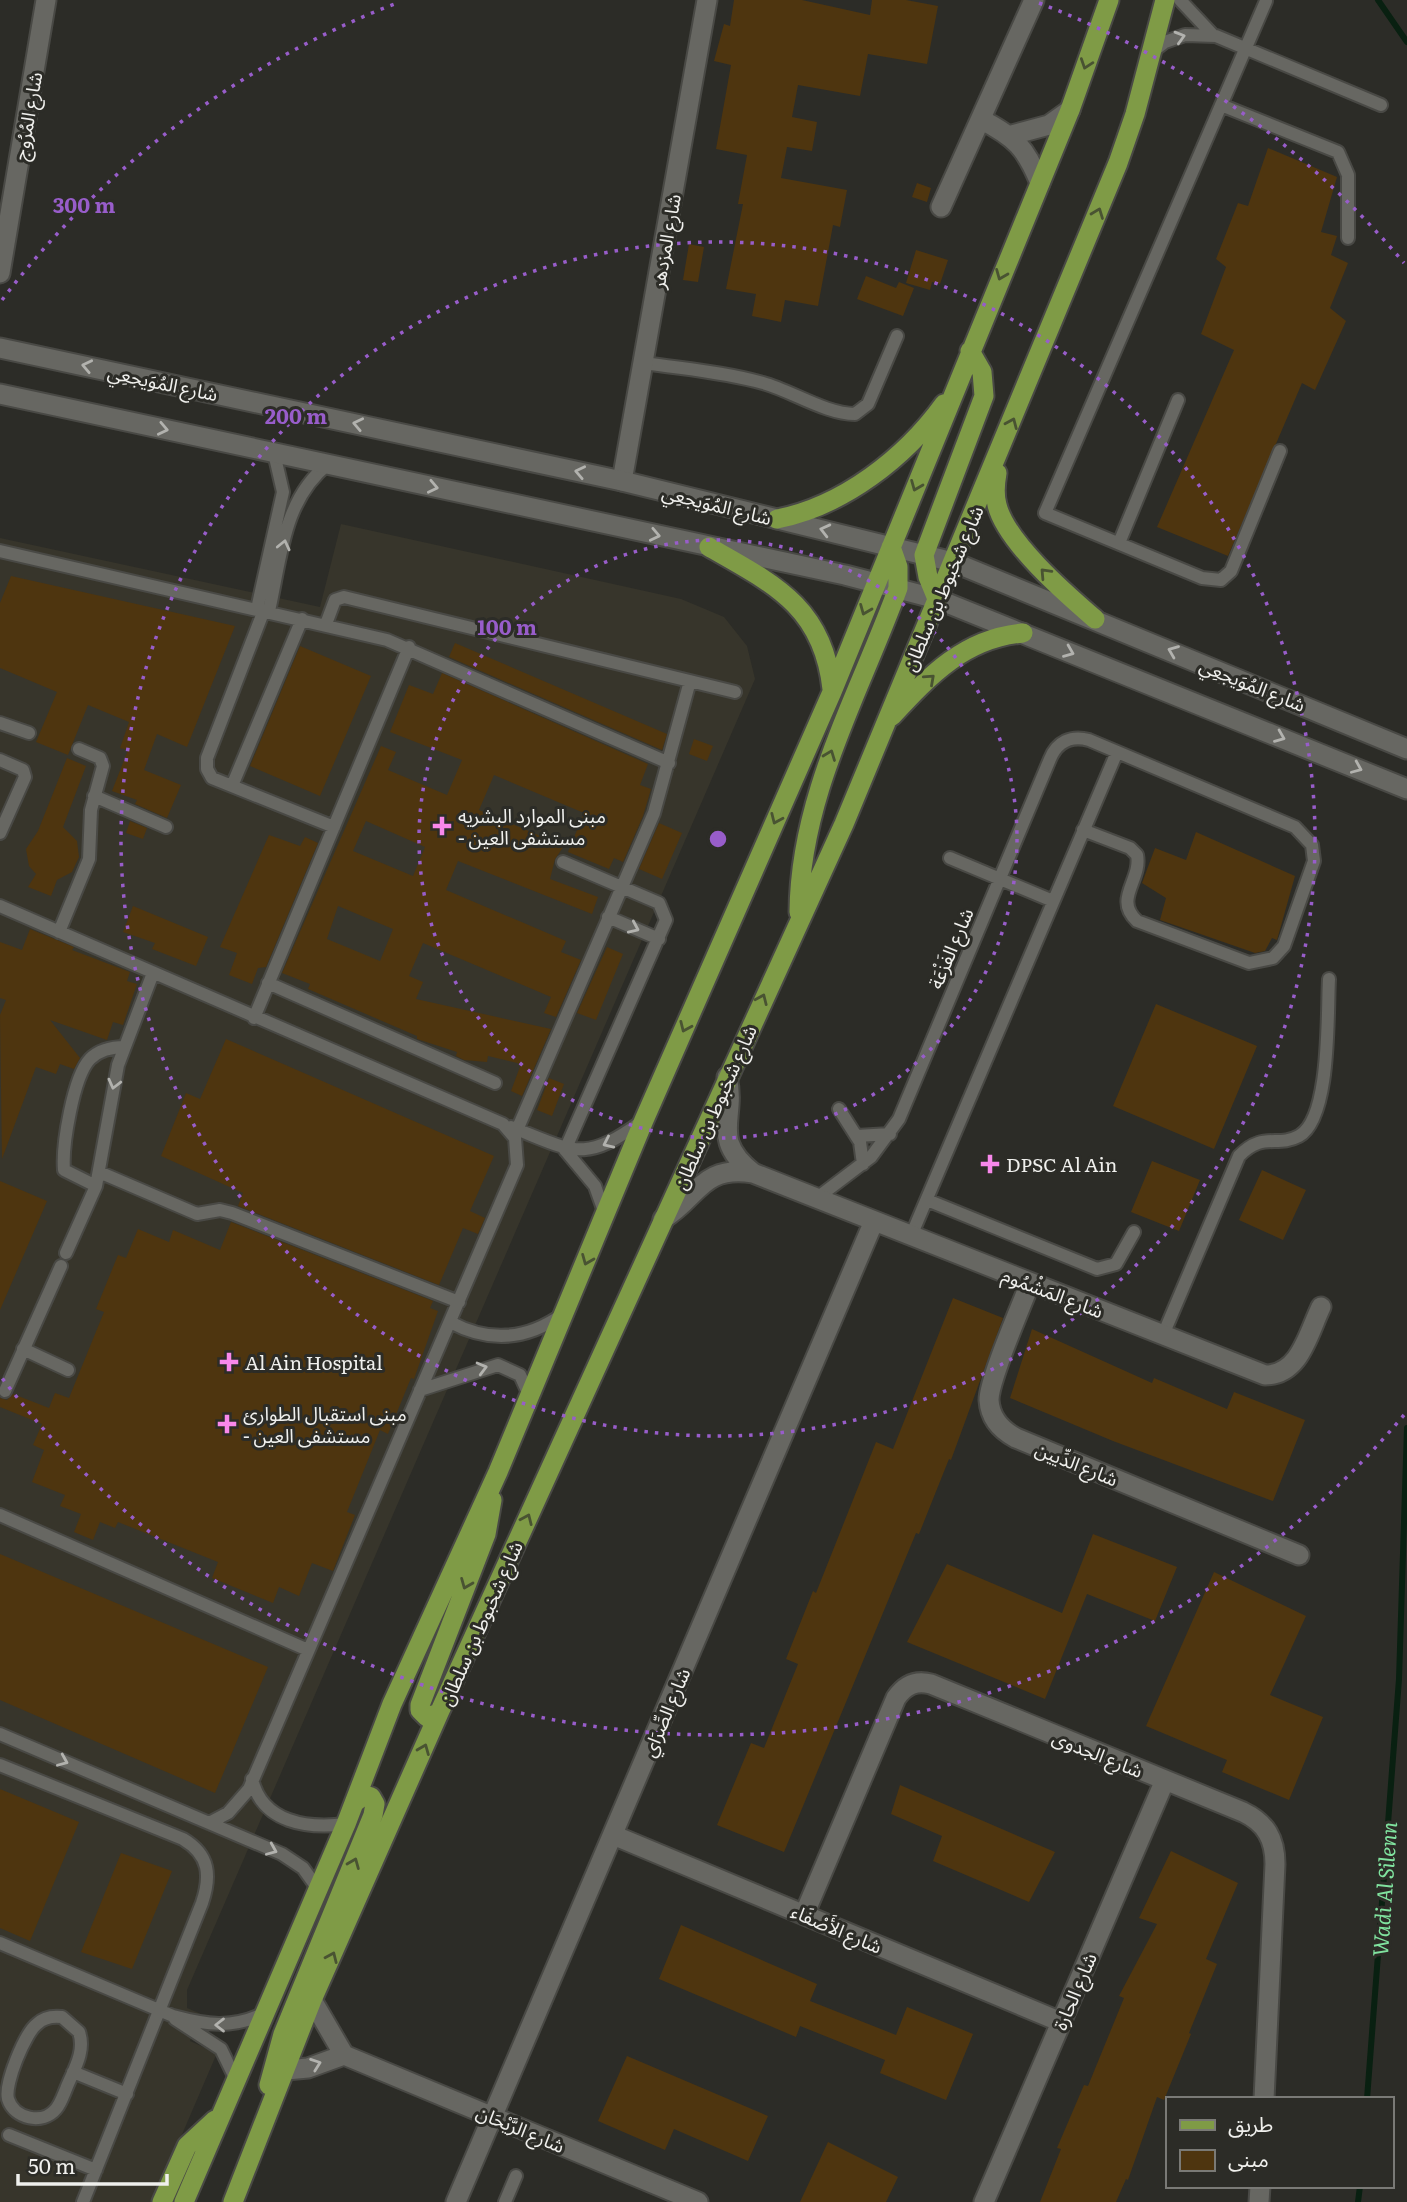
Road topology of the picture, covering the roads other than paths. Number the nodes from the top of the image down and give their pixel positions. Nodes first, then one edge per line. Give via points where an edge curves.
1 (46, 0) edge
2 (707, 0) edge
3 (1034, 0) edge
4 (1109, 0) edge
5 (1165, 0) edge
6 (1180, 0) edge
7 (1266, 1) edge
8 (1216, 36) junction
9 (1245, 49) junction
10 (1149, 55) junction
11 (1221, 105) junction
12 (1381, 105) dead end
13 (1070, 110) junction
14 (982, 120) junction
15 (1012, 135) junction
16 (1040, 183) junction
17 (941, 207) dead end
18 (1348, 238) dead end
19 (0, 273) edge
20 (897, 337) dead end
21 (0, 348) edge
22 (970, 351) junction
23 (645, 363) junction
24 (956, 386) junction
25 (0, 394) edge
26 (1178, 400) dead end
27 (1000, 450) junction
28 (1280, 451) dead end
29 (274, 453) junction
30 (328, 464) junction
31 (622, 481) junction
32 (777, 519) junction
33 (1119, 544) junction
34 (709, 547) junction
35 (891, 547) junction
36 (1, 554) edge
37 (924, 555) junction
38 (953, 562) junction
39 (876, 583) junction
40 (898, 588) junction
41 (937, 599) junction
42 (263, 610) junction
43 (302, 619) junction
44 (1095, 619) junction
45 (326, 624) junction
46 (1023, 633) junction
47 (409, 647) junction
48 (690, 681) junction
49 (735, 692) dead end
50 (832, 692) junction
51 (0, 723) edge
52 (883, 728) junction
53 (29, 733) dead end
54 (1407, 748) edge
55 (79, 749) dead end
56 (1117, 752) junction
57 (0, 760) edge
58 (668, 763) junction
59 (232, 786) junction
60 (1407, 789) edge
61 (94, 796) junction
62 (166, 827) dead end
63 (334, 827) junction
64 (1083, 830) junction
65 (0, 833) edge
66 (950, 858) dead end
67 (563, 862) dead end
68 (1000, 879) junction
69 (622, 887) junction
70 (1053, 901) junction
71 (0, 906) edge
72 (608, 917) junction
73 (799, 917) junction
74 (59, 932) junction
75 (659, 939) junction
76 (153, 973) junction
77 (1329, 979) dead end
78 (268, 983) junction
79 (254, 1018) junction
80 (125, 1047) junction
81 (727, 1077) junction
82 (495, 1083) dead end
83 (839, 1108) dead end
84 (645, 1120) junction
85 (503, 1124) junction
86 (517, 1129) junction
87 (890, 1134) junction
88 (857, 1136) junction
89 (565, 1150) junction
90 (863, 1164) junction
91 (100, 1172) junction
92 (753, 1173) junction
93 (96, 1186) junction
94 (817, 1198) junction
95 (926, 1200) junction
96 (605, 1216) junction
97 (663, 1219) junction
98 (874, 1221) junction
99 (1134, 1232) dead end
100 (911, 1236) junction
101 (66, 1253) dead end
102 (61, 1266) dead end
103 (1030, 1283) junction
104 (458, 1302) junction
105 (1321, 1307) dead end
106 (566, 1312) junction
107 (450, 1322) junction
108 (1163, 1335) junction
109 (23, 1349) junction
110 (68, 1370) dead end
111 (420, 1390) junction
112 (5, 1391) dead end
113 (530, 1397) junction
114 (498, 1472) junction
115 (0, 1514) edge
116 (1299, 1555) dead end
117 (308, 1650) junction
118 (439, 1713) junction
119 (0, 1734) edge
120 (0, 1765) edge
121 (253, 1779) junction
122 (1165, 1780) junction
123 (354, 1803) junction
124 (209, 1823) junction
125 (346, 1824) junction
126 (612, 1835) junction
127 (318, 1889) junction
128 (804, 1914) junction
129 (0, 1943) edge
130 (312, 2000) junction
131 (159, 2011) junction
132 (265, 2013) junction
133 (173, 2016) junction
134 (1061, 2022) junction
135 (344, 2055) junction
136 (286, 2070) junction
137 (73, 2072) junction
138 (237, 2081) junction
139 (127, 2094) junction
140 (1264, 2097) edge
141 (220, 2115) junction
142 (493, 2116) junction
143 (9, 2135) dead end
144 (250, 2158) junction
145 (96, 2170) junction
146 (516, 2176) dead end
147 (694, 2201) edge
148 (83, 2202) edge
149 (162, 2202) edge
150 (184, 2202) edge
151 (233, 2202) edge
152 (456, 2202) edge
153 (505, 2202) edge
154 (984, 2202) edge

1 - 19 street, شارع المُرُوج
2 - 23 street, شارع المزدهر
3 - 14 street
4 -> 13 main road
5 - 10 main road, شارع شخبوط بن سلطان
6 - 8 lane
7 - 9 lane
8 - 9 lane
10 -> 8 lane via 1165,42 1185,35
9 - 11 lane
9 - 12 lane
27 -> 10 main road, شارع شخبوط بن سلطان via 1118,163
11 - 18 lane via 1338,152 1348,175
11 - 33 lane via 1045,513
13 - 15 street via 1049,125
13 - 16 main road
14 - 15 street
14 - 17 street
15 - 16 street
16 -> 22 main road
20 - 23 lane via 868,404 855,415 763,383
31 -> 21 street, شارع المُوَيجعِي
22 - 24 main road
22 - 37 main road via 982,373 984,396
23 - 31 street, شارع المزدهر
24 - 32 main road via 917,434 858,486 811,510
24 -> 35 main road
25 -> 29 street, شارع المُوَيجعِي
26 - 33 lane
27 - 38 main road, شارع شخبوط بن سلطان
44 -> 27 main road via 1040,568 1001,517 995,497
28 - 33 lane via 1231,571 1221,579 1202,578
29 - 30 street, شارع المُوَيجعِي
29 - 42 lane via 283,492
30 -> 34 street, شارع المُوَيجعِي
42 -> 30 lane via 293,506 309,480
31 - 32 street, شارع المُوَيجعِي
35 -> 32 street, شارع المُوَيجعِي
34 - 39 street, شارع المُوَيجعِي
34 - 50 main road via 767,580 798,605 826,655
35 - 37 street, شارع المُوَيجعِي
35 - 39 main road
35 - 40 main road via 898,567
36 - 42 lane
37 - 38 street, شارع المُوَيجعِي
37 - 41 main road
38 - 41 main road, شارع شخبوط بن سلطان
38 - 44 street, شارع المُوَيجعِي
39 - 40 street, شارع المُوَيجعِي
39 -> 50 main road
40 - 41 street, شارع المُوَيجعِي
73 -> 40 main road via 802,857 815,799
41 - 46 street, شارع المُوَيجعِي
41 - 52 main road, شارع شخبوط بن سلطان
42 - 43 lane
42 - 59 lane via 207,758 212,778
43 - 45 lane
43 - 59 lane
54 -> 44 street, شارع المُوَيجعِي
45 - 47 lane
45 - 48 lane via 335,600 344,597
52 -> 46 main road via 917,690 968,647
46 -> 60 street, شارع المُوَيجعِي
47 - 58 lane
47 - 63 lane
48 - 49 lane
48 - 58 lane
50 -> 84 main road
51 - 53 lane
52 - 73 main road, شارع شخبوط بن سلطان
55 - 61 lane via 103,762
56 - 64 lane
56 - 64 lane, شارع الفَزْعَة via 1295,827 1312,845 1314,861 1284,946 1273,958 1249,963 1137,921 1126,901 1138,866 1137,855
56 - 68 lane, شارع الفَزْعَة via 1081,738 1058,745
57 - 65 lane via 25,774
58 - 69 lane via 654,813
59 - 63 lane
61 - 62 lane
61 - 74 lane via 89,859
63 - 78 lane
64 - 70 lane
66 - 68 lane
67 - 69 lane
68 - 70 lane
68 - 87 lane, شارع الفَزْعَة
69 - 72 lane
69 - 75 lane via 663,908 666,920
70 - 95 lane
71 - 74 lane
72 -> 75 lane
72 - 86 lane
81 -> 73 main road, شارع شخبوط بن سلطان
74 - 76 lane
75 - 89 lane
76 - 79 lane
76 - 80 lane
77 - 108 lane via 1321,1097 1315,1119 1299,1136 1265,1140 1239,1156
78 - 79 lane
78 - 82 lane
79 - 85 lane
80 -> 91 lane via 110,1097
80 - 93 lane via 104,1050 88,1061 72,1107 64,1170
81 - 92 street, شارع المَشْمُوم via 726,1133 735,1156
81 - 97 main road, شارع شخبوط بن سلطان
83 - 88 lane
84 -> 89 lane via 605,1146
84 - 96 main road
85 - 86 lane
85 - 104 lane via 515,1138 517,1165
86 - 89 lane
87 - 88 lane
87 - 90 lane, شارع الفَزْعَة
88 - 90 lane
89 - 96 lane via 595,1186
90 - 94 lane, شارع الفَزْعَة
91 - 93 lane
91 - 104 lane via 197,1213 232,1213
92 - 94 street, شارع المَشْمُوم
92 - 97 street, شارع المَشْمُوم via 728,1172 707,1179
93 - 101 lane
94 - 98 street, شارع المَشْمُوم
95 - 99 lane via 1097,1269 1116,1264
95 - 100 lane
96 -> 106 main road
118 -> 97 main road, شارع شخبوط بن سلطان
98 - 100 street, شارع المَشْمُوم
98 - 126 street, شارع الصِّرَاي
100 - 103 street, شارع المَشْمُوم
102 - 109 lane
103 - 108 street, شارع المَشْمُوم
103 - 116 street, شارع الدِّيين via 990,1391 993,1416 1002,1429
104 - 107 lane
105 - 108 street, شارع المَشْمُوم via 1296,1360 1274,1375
106 - 107 lane via 540,1329 509,1337 478,1335
106 - 113 main road
107 - 111 lane
109 - 110 lane
109 - 112 lane
111 -> 113 lane via 498,1365 520,1375
111 - 117 lane
113 - 114 main road
114 -> 118 main road via 486,1534 420,1704 427,1717
114 - 123 main road via 392,1703
115 - 117 lane
117 - 121 lane
130 -> 118 main road, شارع شخبوط بن سلطان
119 -> 124 lane
120 - 131 lane via 183,1839 201,1853 209,1875 207,1887
121 - 124 lane via 236,1806
121 - 125 lane via 261,1801 276,1814 312,1826
122 - 128 street, شارع الجدوى via 931,1684 915,1683 896,1698
122 - 134 street, شارع الحارة
122 - 140 street, شارع الجدوى via 1251,1816 1266,1828 1274,1845
123 - 125 main road
144 -> 123 main road via 283,2034 373,1815 371,1797 364,1795
124 -> 127 lane via 293,1860
125 - 127 main road
126 - 128 street, شارع الأَصْفَاء
126 - 142 street, شارع الصِّرَاي
127 - 132 main road
128 - 134 street, شارع الأَصْفَاء
129 - 131 lane
130 - 135 street
130 - 136 main road, شارع شخبوط بن سلطان
131 - 133 lane
131 - 139 lane
132 -> 133 lane via 224,2025
132 - 138 main road
133 - 138 lane via 221,2049
134 - 154 street, شارع الحارة
136 -> 135 street via 308,2068
135 - 142 street, شارع الرَّيْحَان
136 - 144 main road, شارع شخبوط بن سلطان
137 - 137 lane via 82,2048 75,2026 62,2017 40,2021 30,2032 9,2079 11,2105 24,2117 50,2114
137 - 139 lane
138 - 141 main road
139 - 145 lane
141 - 149 main road via 187,2146
141 - 150 main road
142 - 147 street, شارع الرَّيْحَان
142 - 152 street, شارع الصِّرَاي
143 - 145 lane
144 - 151 main road, شارع شخبوط بن سلطان
145 - 148 lane
146 - 153 lane

